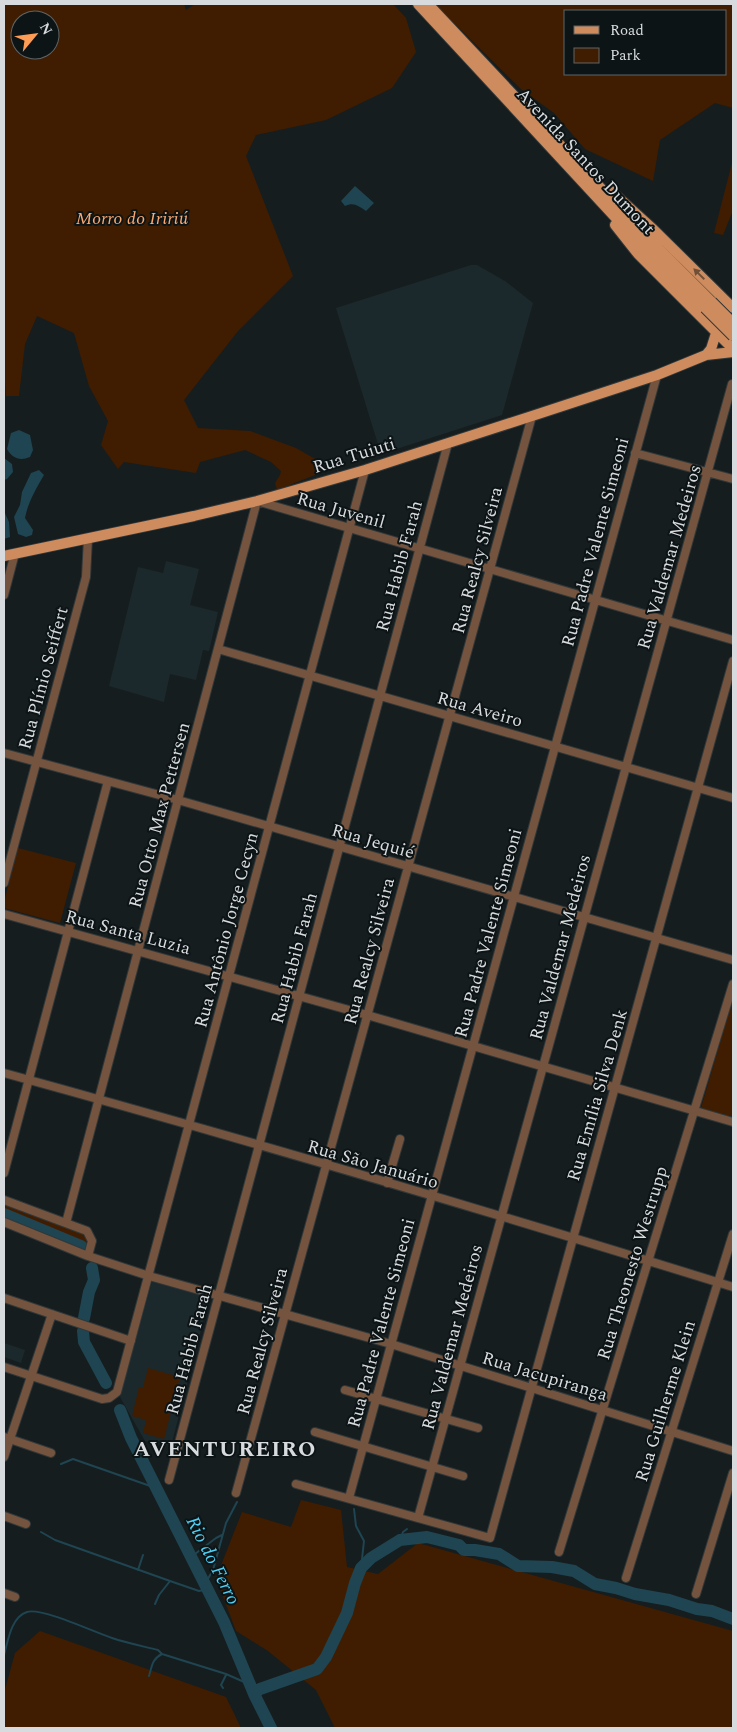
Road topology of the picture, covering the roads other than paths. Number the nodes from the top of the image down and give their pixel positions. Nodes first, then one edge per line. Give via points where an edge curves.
1 (418, 4) edge
2 (428, 4) edge
3 (557, 143) junction
4 (587, 185) junction
5 (709, 305) junction
6 (733, 310) edge
7 (733, 323) edge
8 (717, 332) junction
9 (733, 336) edge
10 (733, 350) edge
11 (722, 354) junction
12 (706, 355) junction
13 (733, 357) edge
14 (657, 375) junction
15 (732, 384) dead end
16 (532, 416) junction
17 (448, 443) junction
18 (636, 453) junction
19 (365, 470) junction
20 (708, 472) junction
21 (733, 479) edge
22 (257, 501) junction
23 (349, 528) junction
24 (88, 538) junction
25 (419, 549) junction
26 (15, 553) junction
27 (4, 556) edge
28 (490, 569) junction
29 (4, 595) edge
30 (595, 600) junction
31 (666, 621) junction
32 (733, 640) edge
33 (218, 649) junction
34 (733, 661) edge
35 (310, 676) junction
36 (380, 696) junction
37 (449, 716) junction
38 (555, 747) junction
39 (4, 753) edge
40 (36, 762) junction
41 (626, 767) junction
42 (108, 781) junction
43 (698, 788) junction
44 (733, 798) edge
45 (178, 800) junction
46 (269, 826) junction
47 (339, 847) junction
48 (408, 867) junction
49 (4, 883) edge
50 (514, 897) junction
51 (4, 914) edge
52 (584, 917) junction
53 (68, 931) junction
54 (656, 938) junction
55 (138, 950) junction
56 (733, 960) edge
57 (229, 976) junction
58 (733, 984) edge
59 (299, 996) junction
60 (367, 1014) junction
61 (473, 1046) junction
62 (543, 1066) junction
63 (4, 1073) edge
64 (28, 1080) junction
65 (615, 1088) junction
66 (99, 1100) junction
67 (694, 1111) junction
68 (733, 1122) edge
69 (189, 1125) junction
70 (400, 1139) dead end
71 (259, 1146) junction
72 (326, 1165) junction
73 (4, 1173) edge
74 (387, 1183) junction
75 (432, 1196) junction
76 (4, 1200) edge
77 (501, 1217) junction
78 (4, 1222) edge
79 (66, 1223) junction
80 (733, 1234) edge
81 (573, 1238) junction
82 (88, 1256) junction
83 (648, 1260) junction
84 (149, 1276) junction
85 (718, 1282) junction
86 (733, 1287) edge
87 (218, 1296) junction
88 (4, 1298) edge
89 (52, 1314) junction
90 (285, 1314) junction
91 (131, 1341) junction
92 (391, 1344) junction
93 (460, 1366) junction
94 (4, 1367) edge
95 (31, 1376) junction
96 (532, 1388) junction
97 (345, 1390) dead end
98 (376, 1399) junction
99 (603, 1410) junction
100 (445, 1419) junction
101 (478, 1428) dead end
102 (672, 1431) junction
103 (316, 1432) dead end
104 (7, 1438) edge
105 (363, 1446) junction
106 (733, 1451) edge
107 (51, 1453) dead end
108 (4, 1457) edge
109 (432, 1467) junction
110 (733, 1473) edge
111 (463, 1476) dead end
112 (169, 1480) dead end
113 (296, 1484) dead end
114 (236, 1493) dead end
115 (349, 1498) junction
116 (4, 1516) edge
117 (418, 1518) junction
118 (26, 1524) dead end
119 (559, 1552) dead end
120 (626, 1578) dead end
121 (4, 1593) edge
122 (696, 1594) dead end
123 (16, 1597) dead end

1 - 4 main road, Avenida Santos Dumont
2 - 3 main road, Avenida Santos Dumont
3 - 5 main road, Avenida Santos Dumont
6 -> 3 main road via 654,230
4 - 5 main road, Avenida Santos Dumont via 645,249
4 - 8 main road via 638,254
5 - 7 main road, Avenida Santos Dumont, bridge
5 - 9 main road, Avenida Santos Dumont, bridge
6 - 8 main road via 723,317
8 - 10 main road
8 - 12 main road
10 - 11 main road, Rua Tuiuti
11 - 12 main road, Rua Tuiuti
11 - 13 main road
12 - 14 main road, Rua Tuiuti
14 - 16 main road, Rua Tuiuti
14 - 18 street, Rua Padre Valente Simeoni
15 - 20 street, Rua Valdemar Medeiros
16 - 17 main road, Rua Tuiuti
16 - 28 street, Rua Realcy Silveira
17 - 19 main road, Rua Tuiuti
17 - 25 street, Rua Habib Farah
18 - 20 street
18 - 30 street, Rua Padre Valente Simeoni
19 - 22 main road, Rua Tuiuti
19 - 23 street, Rua Antônio Jorge Cecyn
20 - 21 street
20 - 31 street, Rua Valdemar Medeiros
22 - 23 street, Rua Juvenil
22 - 24 main road, Rua Tuiuti
22 - 33 street, Rua Otto Max Pettersen
23 - 25 street, Rua Juvenil
23 - 35 street, Rua Antônio Jorge Cecyn
24 - 26 main road, Rua Tuiuti
24 - 40 street, Rua Plínio Seiffert via 86,577
25 - 28 street, Rua Juvenil
25 - 36 street, Rua Habib Farah
26 - 27 main road, Rua Tuiuti
26 - 29 street
28 - 30 street, Rua Juvenil
28 - 37 street, Rua Realcy Silveira
30 - 31 street, Rua Juvenil
30 - 38 street, Rua Padre Valente Simeoni
31 - 32 street, Rua Juvenil
31 - 41 street, Rua Valdemar Medeiros
33 - 35 street, Rua Aveiro
33 - 45 street, Rua Otto Max Pettersen
34 - 43 street, Rua Emília Silva Denk
35 - 36 street, Rua Aveiro
35 - 46 street, Rua Antônio Jorge Cecyn
36 - 37 street, Rua Aveiro
36 - 47 street, Rua Habib Farah
37 - 38 street, Rua Aveiro
37 - 48 street, Rua Realcy Silveira
38 - 41 street, Rua Aveiro
38 - 50 street, Rua Padre Valente Simeoni
39 - 40 street, Rua Jequié
40 - 42 street, Rua Jequié
40 - 49 street, Rua Plínio Seiffert
41 - 43 street, Rua Aveiro
41 - 52 street, Rua Valdemar Medeiros
42 - 45 street, Rua Jequié
42 - 53 street
43 - 44 street, Rua Aveiro
43 - 54 street, Rua Emília Silva Denk
45 - 46 street, Rua Jequié
45 - 55 street, Rua Otto Max Pettersen
46 - 47 street, Rua Jequié
46 - 57 street, Rua Antônio Jorge Cecyn
47 - 48 street, Rua Jequié
47 - 59 street, Rua Habib Farah
48 - 50 street, Rua Jequié
48 - 60 street, Rua Realcy Silveira
50 - 52 street, Rua Jequié
50 - 61 street, Rua Padre Valente Simeoni
51 - 53 street, Rua Santa Luzia
52 - 54 street, Rua Jequié
52 - 62 street, Rua Valdemar Medeiros
53 - 55 street, Rua Santa Luzia
53 - 64 street
54 - 56 street, Rua Jequié
54 - 65 street, Rua Emília Silva Denk
55 - 57 street, Rua Santa Luzia
55 - 66 street, Rua Otto Max Pettersen
57 - 59 street, Rua Santa Luzia
57 - 69 street, Rua Antônio Jorge Cecyn
58 - 67 street, Rua Theonesto Westrupp
59 - 60 street, Rua Santa Luzia
59 - 71 street, Rua Habib Farah
60 - 61 street, Rua Santa Luzia
60 - 72 street, Rua Realcy Silveira
61 - 62 street, Rua Santa Luzia
61 - 75 street, Rua Padre Valente Simeoni
62 - 65 street, Rua Santa Luzia
62 - 77 street, Rua Valdemar Medeiros
63 - 64 street, Rua São Januário
64 - 66 street, Rua São Januário
64 - 73 street
65 - 67 street, Rua Santa Luzia
65 - 81 street, Rua Emília Silva Denk
66 - 69 street, Rua São Januário
66 - 79 street, Rua Otto Max Pettersen
67 - 68 street, Rua Santa Luzia
67 - 83 street, Rua Theonesto Westrupp
69 - 71 street, Rua São Januário
69 - 84 street, Rua Antônio Jorge Cecyn
70 - 74 street
71 - 72 street, Rua São Januário
71 - 87 street, Rua Habib Farah
72 - 74 street, Rua São Januário
72 - 90 street, Rua Realcy Silveira
74 - 75 street, Rua São Januário
75 - 77 street, Rua São Januário
75 - 92 street, Rua Padre Valente Simeoni
76 - 79 street
77 - 81 street, Rua São Januário
77 - 93 street, Rua Valdemar Medeiros
78 - 82 street, Rua Jacupiranga
79 - 82 street via 89,1234 92,1241
80 - 85 street, Rua Guilherme Klein
81 - 83 street, Rua São Januário
81 - 96 street, Rua Emília Silva Denk
82 - 84 street, Rua Jacupiranga
83 - 85 street, Rua São Januário
83 - 99 street, Rua Theonesto Westrupp
84 - 87 street, Rua Jacupiranga
84 - 91 street, Rua Antônio Jorge Cecyn
85 - 86 street, Rua São Januário
85 - 102 street, Rua Guilherme Klein
87 - 90 street, Rua Jacupiranga
87 - 112 street, Rua Habib Farah
88 - 89 street
89 - 91 street
89 - 95 street
90 - 92 street, Rua Jacupiranga
90 - 114 street, Rua Realcy Silveira
91 - 95 street, Rua Antônio Jorge Cecyn via 113,1397 102,1399
92 - 93 street, Rua Jacupiranga
92 - 98 street, Rua Padre Valente Simeoni
93 - 96 street, Rua Jacupiranga
93 - 100 street, Rua Valdemar Medeiros
94 - 95 street
95 - 104 street
96 - 99 street, Rua Jacupiranga
96 - 117 street, Rua Emília Silva Denk via 490,1538
97 - 98 street
98 - 100 street
98 - 105 street, Rua Padre Valente Simeoni
99 - 102 street, Rua Jacupiranga
99 - 119 street, Rua Theonesto Westrupp
100 - 101 street
100 - 109 street, Rua Valdemar Medeiros
102 - 106 street, Rua Jacupiranga
102 - 120 street, Rua Guilherme Klein
103 - 105 street
104 - 107 street
104 - 108 street
105 - 109 street
105 - 115 street, Rua Padre Valente Simeoni
109 - 111 street
109 - 117 street, Rua Valdemar Medeiros
110 - 122 street
113 - 115 street
115 - 117 street
116 - 118 street
121 - 123 street

